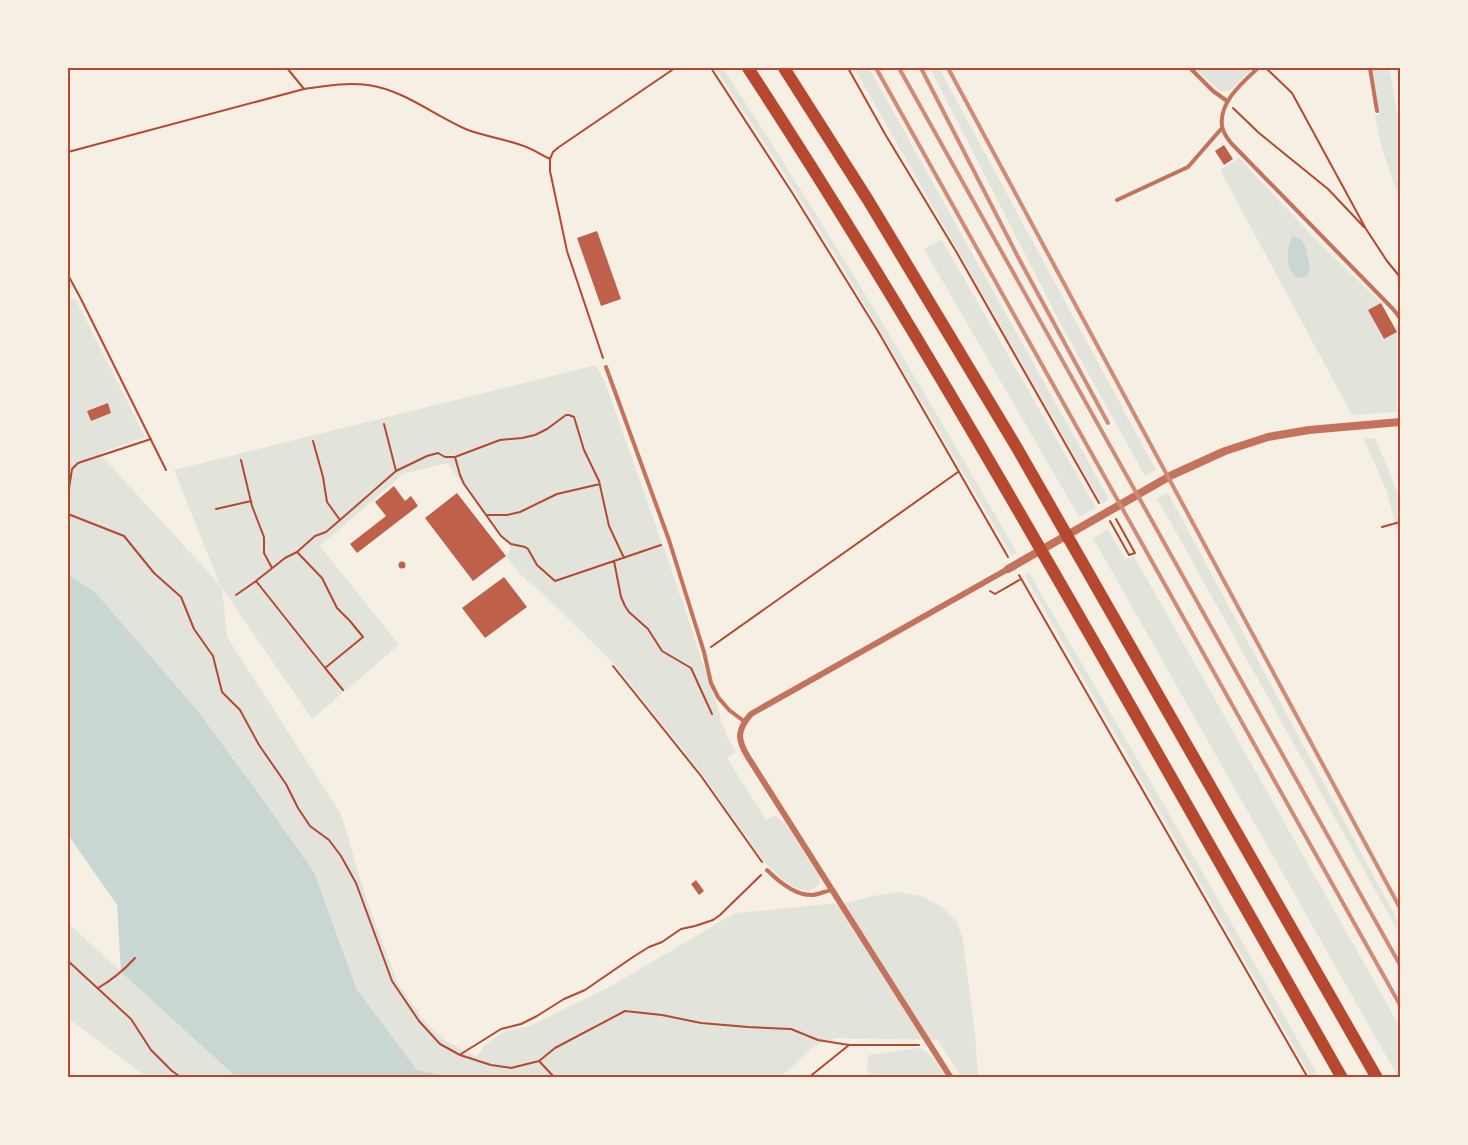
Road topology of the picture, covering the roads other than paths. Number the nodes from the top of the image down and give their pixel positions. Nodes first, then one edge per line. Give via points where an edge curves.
1 (748, 68) edge
2 (784, 68) edge
3 (1190, 68) edge
4 (1258, 68) edge
5 (1370, 68) edge
6 (1227, 101) junction
7 (1377, 111) dead end
8 (1222, 128) junction
9 (1117, 200) dead end
10 (1401, 318) edge
11 (606, 367) road end
12 (1401, 422) edge
13 (1008, 569) joint
14 (745, 722) junction
15 (768, 870) road end
16 (833, 889) junction
17 (951, 1077) edge
18 (1342, 1077) edge
19 (1377, 1077) edge

1 - 18 highway via 949,392
2 - 19 highway via 1017,448
3 - 6 lane
4 - 6 lane
5 - 7 lane
6 - 8 lane
8 - 9 lane via 1188,167
8 - 10 lane via 1231,143
11 - 14 lane via 670,542 711,682 729,710
12 - 13 street via 1302,431 1225,451 1172,475
13 - 14 street via 752,714
14 - 16 street via 740,745
15 - 16 lane via 796,891 812,895
16 - 17 street

